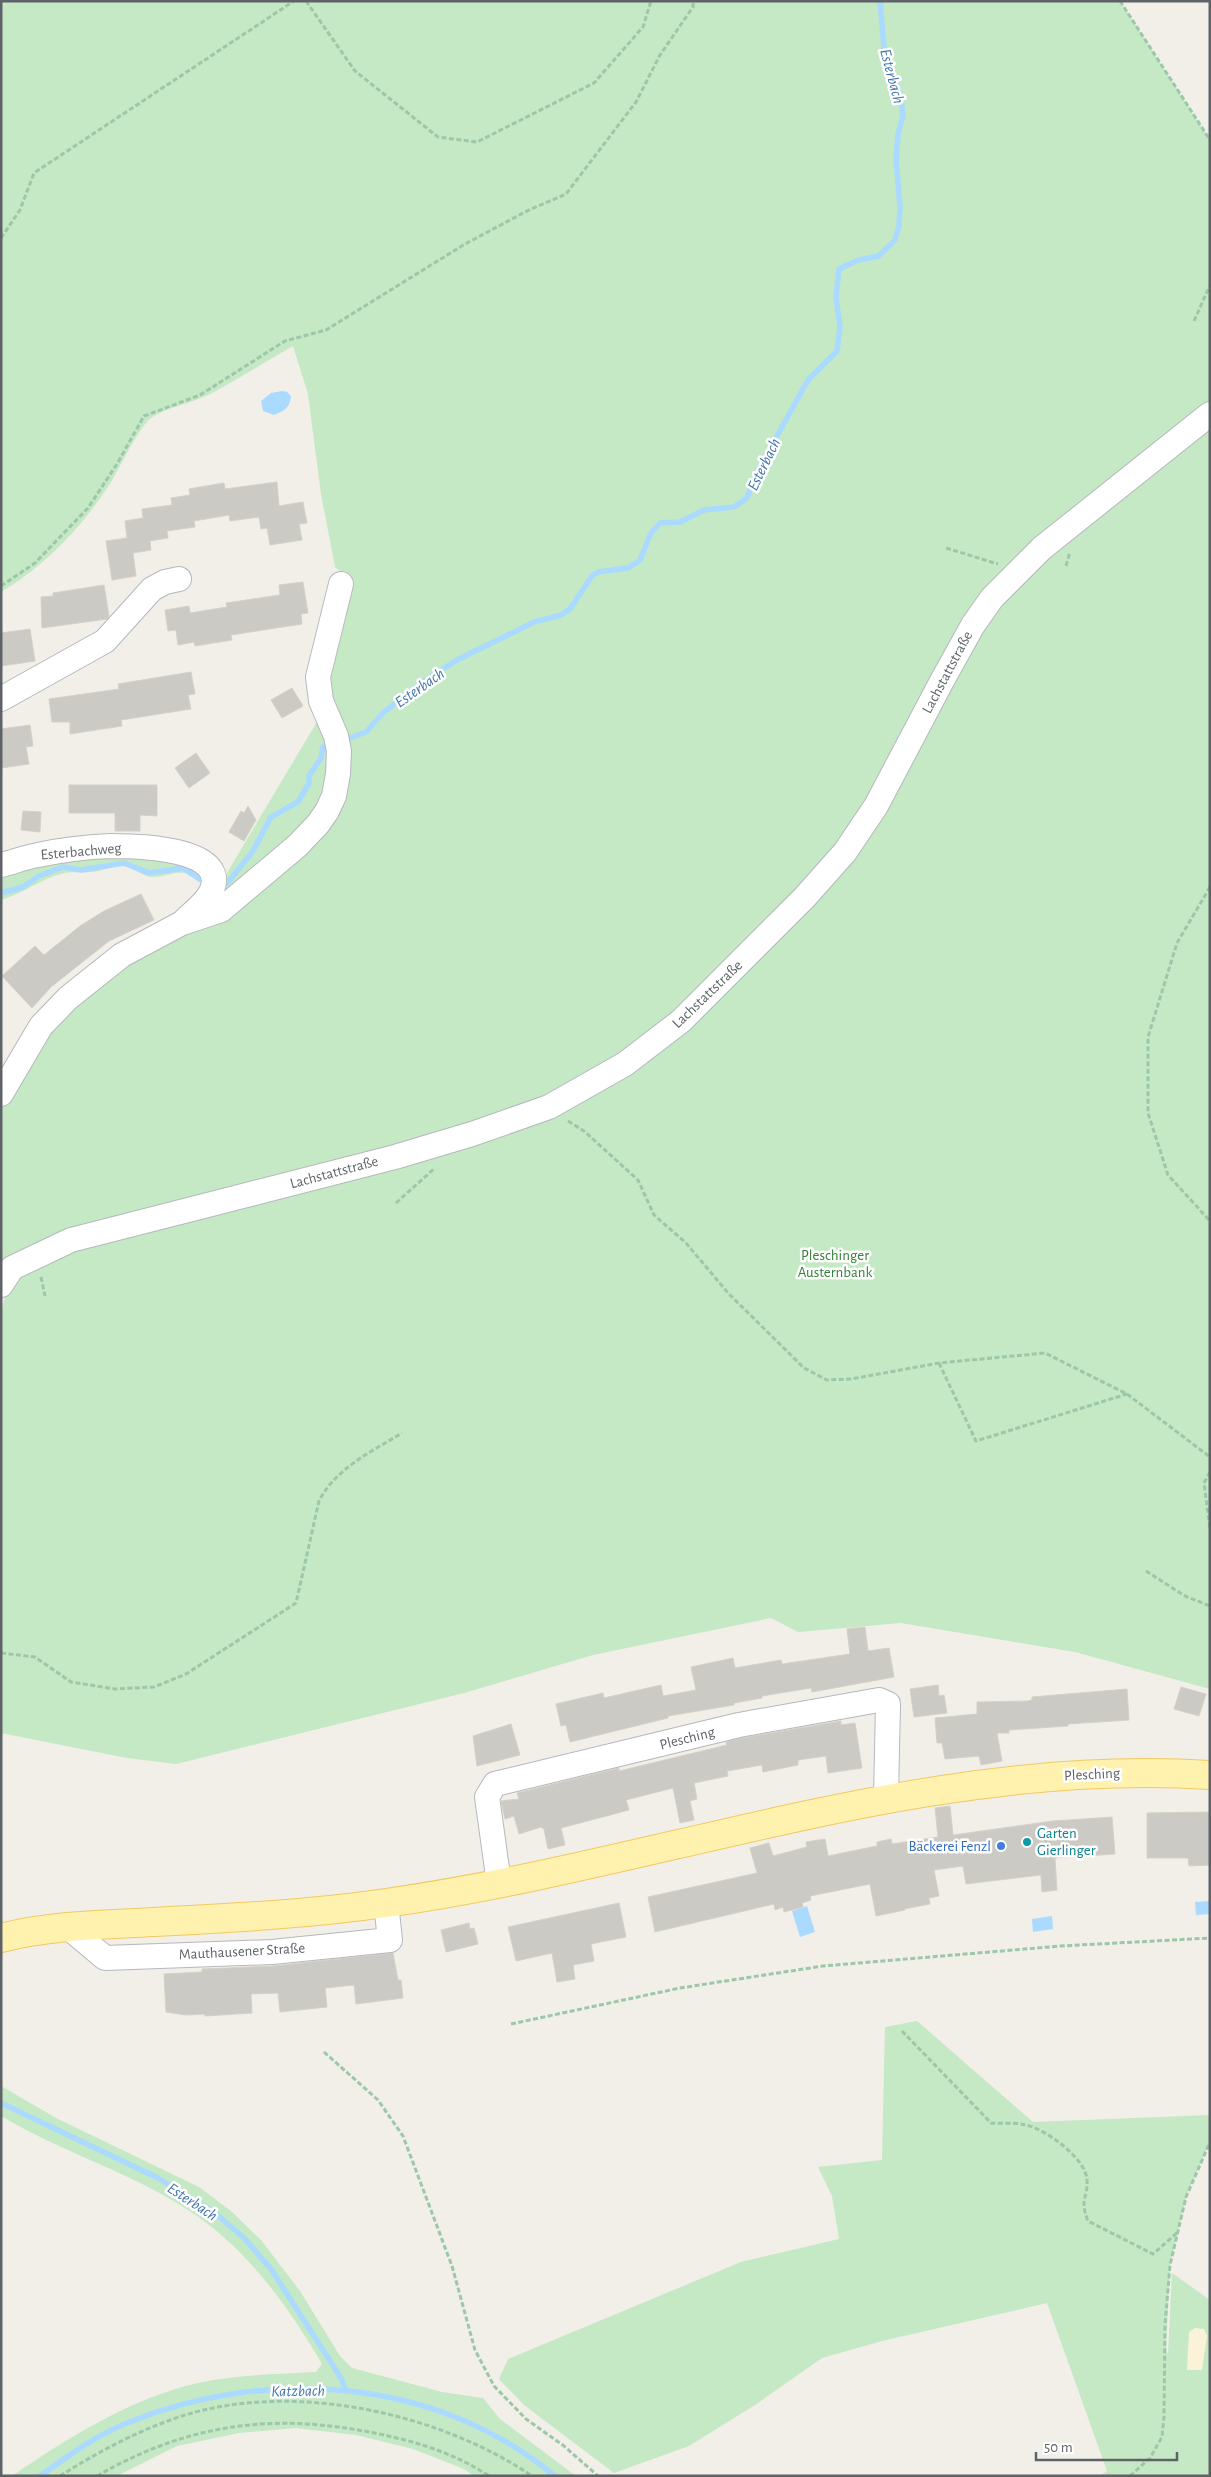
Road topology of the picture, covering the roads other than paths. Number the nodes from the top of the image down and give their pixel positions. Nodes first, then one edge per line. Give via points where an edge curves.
1 (1210, 414) edge
2 (179, 579) dead end
3 (341, 584) dead end
4 (1, 699) edge
5 (1, 865) edge
6 (182, 923) junction
7 (1, 1094) edge
8 (1, 1285) edge
9 (1210, 1776) edge
10 (886, 1798) junction
11 (499, 1883) junction
12 (386, 1903) junction
13 (68, 1927) junction
14 (1, 1938) edge

1 - 8 street, Lachstattstraße via 1042,548 992,598 973,625 876,806 845,852 805,897 681,1021 625,1064 549,1107 472,1134 71,1240 12,1268
2 - 4 street via 152,589 104,641
3 - 6 street via 318,677 321,702 339,751 334,796 318,824 244,891 220,910
5 - 6 street, Esterbachweg via 36,855 109,846 161,849 183,854 201,860 211,869 214,880 210,892
6 - 7 street via 122,955 68,998 42,1026
9 - 10 main road, Plesching via 1147,1772 1056,1776 973,1784
10 - 11 main road, Plesching
10 - 11 street, Plesching via 888,1704 879,1700 739,1725 495,1784 487,1797
11 - 12 main road, Plesching
12 - 13 main road via 270,1915
12 - 13 street, Mauthausener Straße via 390,1940 272,1952 105,1958
13 - 14 main road

